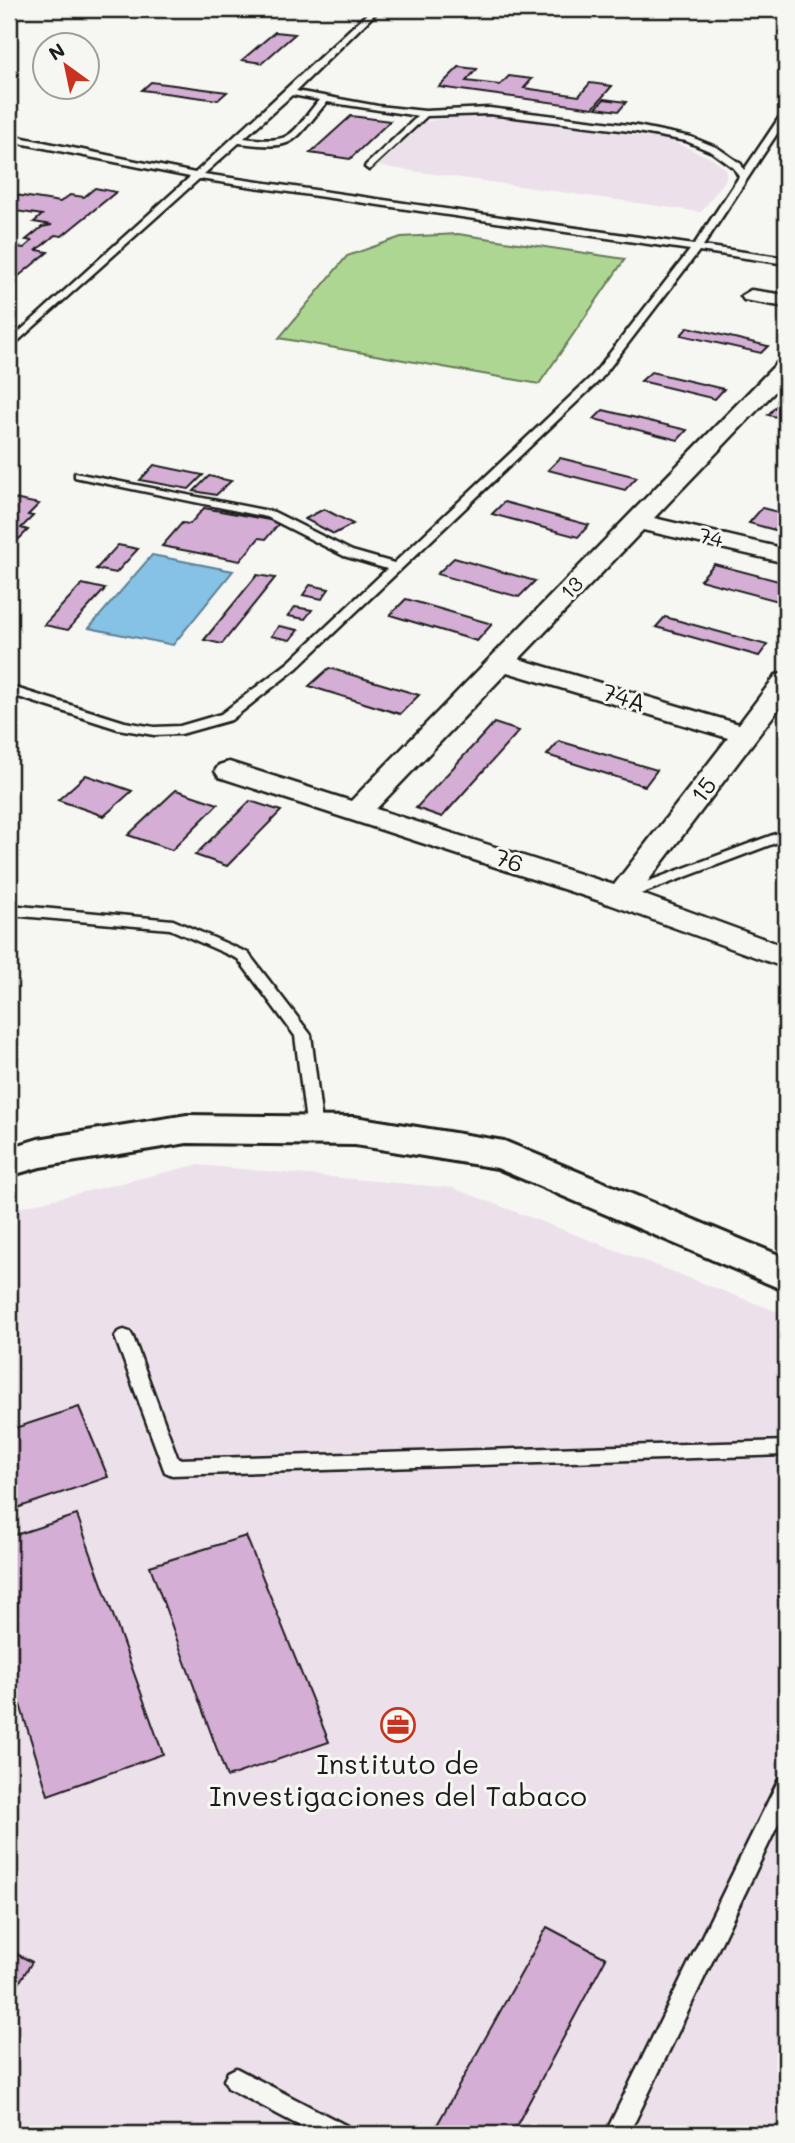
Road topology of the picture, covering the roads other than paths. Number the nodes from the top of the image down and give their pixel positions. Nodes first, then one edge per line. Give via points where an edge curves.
1 (376, 9) edge
2 (290, 92) junction
3 (325, 99) junction
4 (425, 114) junction
5 (786, 114) edge
6 (9, 138) edge
7 (237, 140) junction
8 (369, 167) dead end
9 (197, 176) junction
10 (744, 179) junction
11 (697, 248) junction
12 (786, 261) edge
13 (751, 296) dead end
14 (786, 302) edge
15 (9, 346) edge
16 (786, 367) edge
17 (79, 475) dead end
18 (636, 521) junction
19 (786, 556) edge
20 (397, 567) junction
21 (501, 662) junction
22 (786, 681) edge
23 (9, 690) edge
24 (747, 735) junction
25 (229, 771) dead end
26 (358, 811) junction
27 (786, 834) edge
28 (620, 897) junction
29 (9, 910) edge
30 (786, 958) edge
31 (315, 1131) junction
32 (9, 1162) edge
33 (786, 1275) edge
34 (124, 1337) dead end
35 (786, 1448) edge
36 (786, 1786) edge
37 (236, 2080) dead end
38 (339, 2134) edge
39 (617, 2134) edge

1 - 2 lane
2 - 3 lane
2 - 7 lane
3 - 4 lane
3 - 7 lane via 289,141
4 - 8 lane
4 - 10 lane via 489,111 688,139 738,166
5 - 10 lane
6 - 9 lane
7 - 9 lane
9 - 11 lane
9 - 15 lane
10 - 11 lane
11 - 12 lane
11 - 20 lane via 596,378
13 - 14 street
16 - 18 street, 13
17 - 20 lane via 270,514 371,564
18 - 19 street, 74
18 - 21 street, 13
20 - 23 lane via 293,665 226,717 181,730 154,731 123,726
21 - 24 street, 74A
21 - 26 street, 13
22 - 24 street, 15
24 - 28 street, 15
25 - 26 street, 76
26 - 28 street, 76
27 - 28 lane
28 - 30 street, 76
29 - 31 lane via 173,925 243,956 303,1035
31 - 32 street via 187,1129 38,1153
31 - 33 street via 355,1131 504,1154
34 - 35 lane via 172,1467
36 - 39 lane
37 - 38 lane

